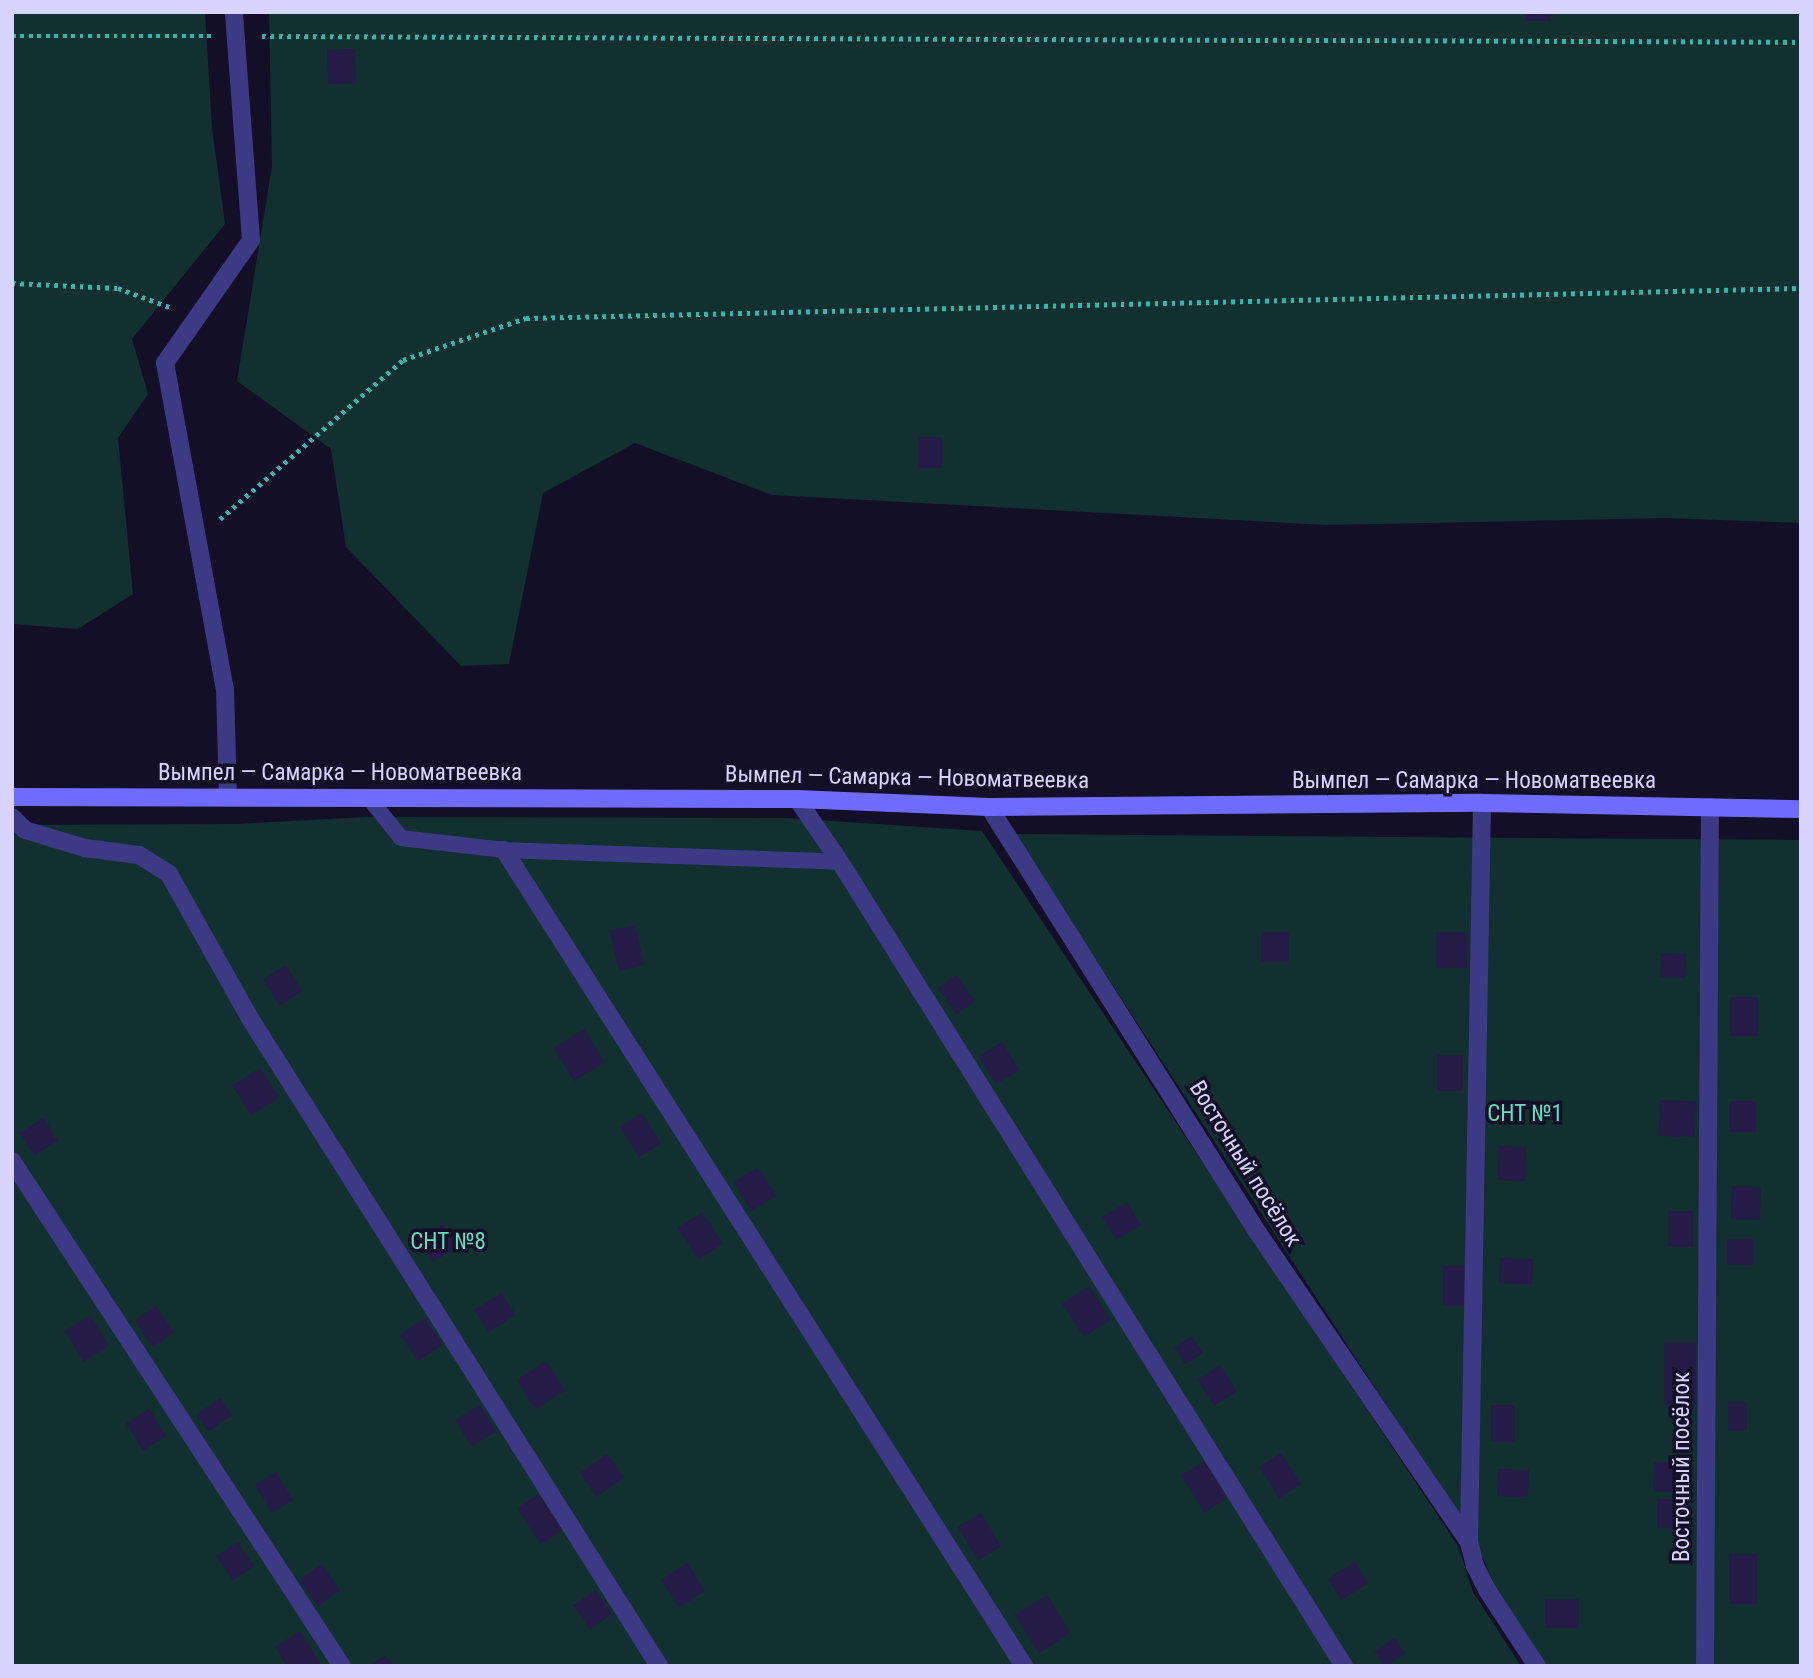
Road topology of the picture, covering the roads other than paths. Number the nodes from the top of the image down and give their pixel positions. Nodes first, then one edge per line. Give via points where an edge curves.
1 (234, 12) edge
2 (228, 796) junction
3 (12, 797) edge
4 (369, 798) junction
5 (797, 799) junction
6 (1482, 803) junction
7 (989, 807) junction
8 (1710, 807) junction
9 (1801, 809) edge
10 (12, 817) edge
11 (504, 850) junction
12 (841, 862) junction
13 (12, 1161) edge
14 (1469, 1542) junction
15 (342, 1666) edge
16 (659, 1666) edge
17 (1024, 1666) edge
18 (1344, 1666) edge
19 (1537, 1666) edge
20 (1705, 1666) edge

1 - 2 street via 251,240 165,363 225,690
2 - 3 main road, Вымпел — Самарка — Новоматвеевка
2 - 4 main road, Вымпел — Самарка — Новоматвеевка
4 - 5 main road, Вымпел — Самарка — Новоматвеевка
4 - 11 lane via 401,838
5 - 7 main road, Вымпел — Самарка — Новоматвеевка
5 - 12 street
6 - 7 main road, Вымпел — Самарка — Новоматвеевка
6 - 8 main road, Вымпел — Самарка — Новоматвеевка
6 - 14 street, Восточный посёлок
7 - 14 street, Восточный посёлок via 1258,1233
8 - 9 main road, Вымпел — Самарка — Новоматвеевка
8 - 20 street, Восточный посёлок
10 - 16 street via 25,830 85,848 139,855 169,874 251,1020
11 - 12 lane
11 - 17 street
12 - 18 street
13 - 15 street
14 - 19 street, Восточный посёлок via 1487,1590

